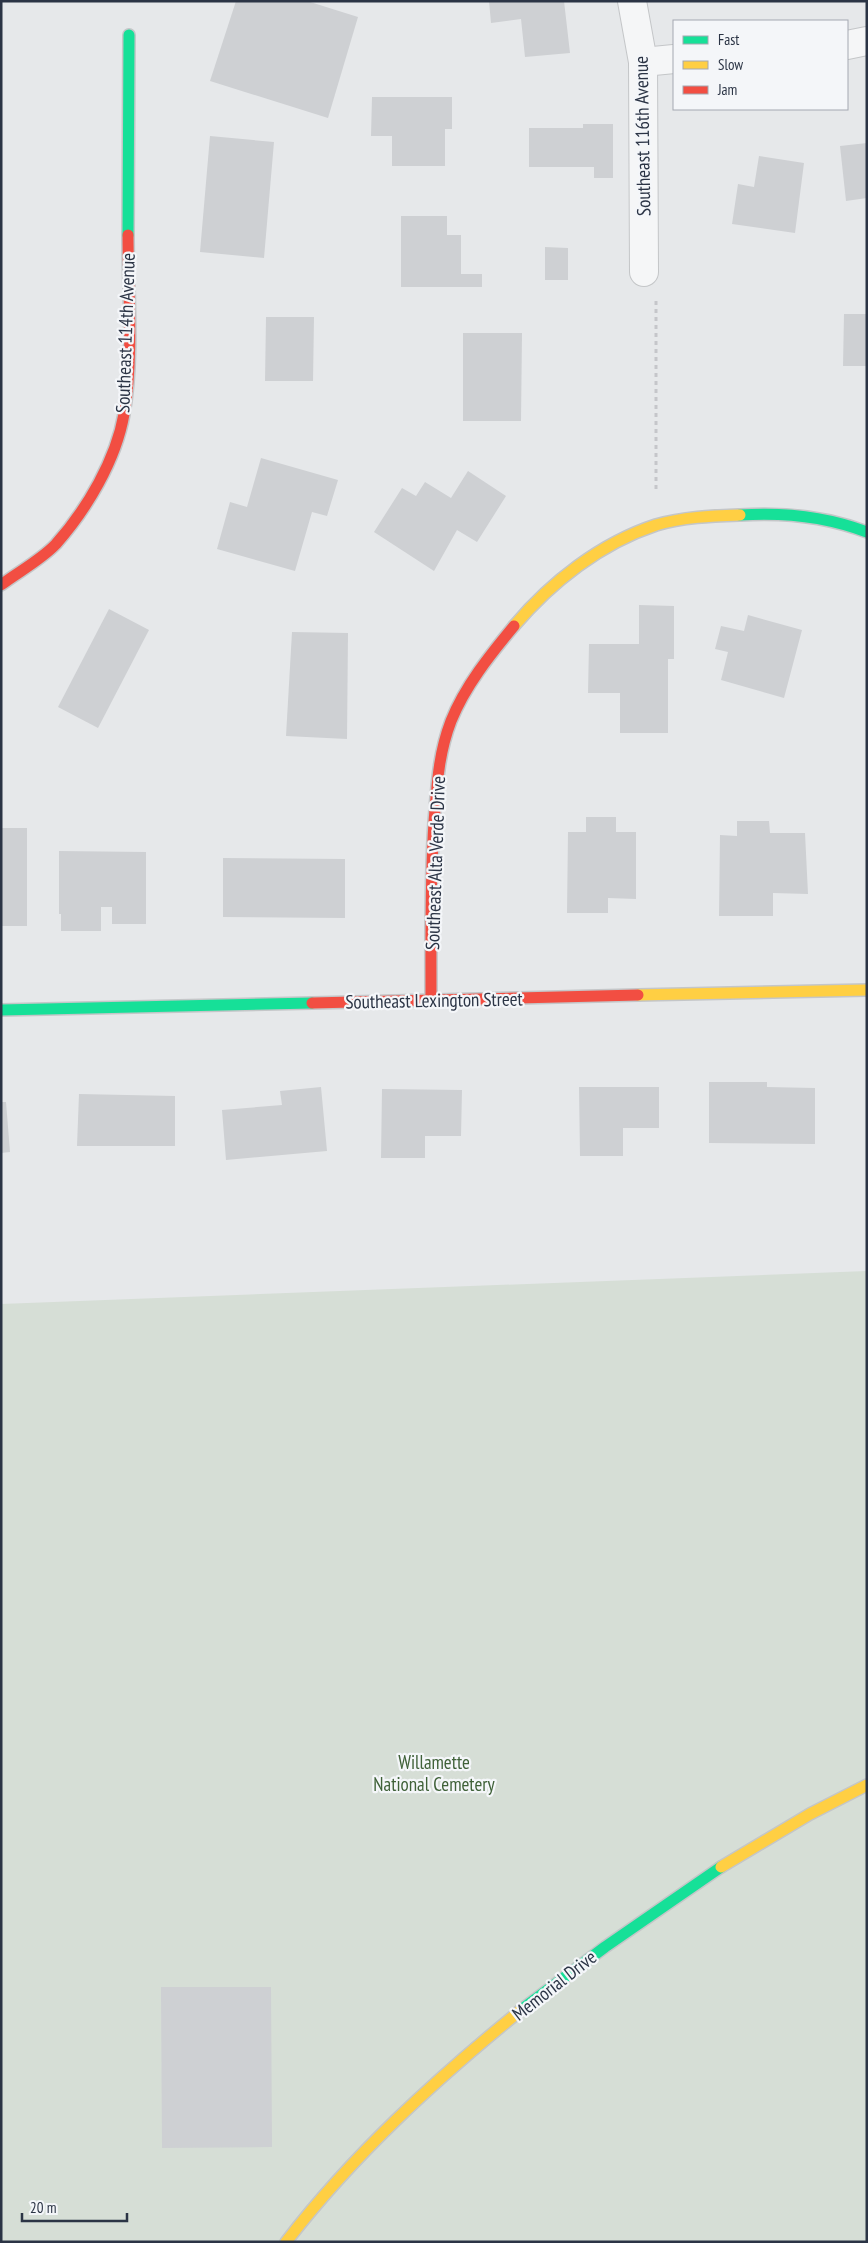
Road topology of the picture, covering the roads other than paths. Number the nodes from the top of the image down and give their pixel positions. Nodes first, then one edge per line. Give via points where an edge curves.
1 (632, 1) edge
2 (129, 35) dead end
3 (867, 41) edge
4 (848, 46) edge
5 (673, 59) edge
6 (643, 62) junction
7 (644, 272) road end
8 (867, 532) edge
9 (1, 585) edge
10 (867, 990) edge
11 (431, 1001) junction
12 (1, 1010) edge
13 (867, 1785) edge
14 (286, 2242) edge

1 - 6 street, Southeast 116th Avenue
2 - 9 street, Southeast 114th Avenue via 128,364 124,414 113,452 89,500 54,545
3 - 4 street
5 - 6 street
6 - 7 street, Southeast 116th Avenue
8 - 11 street, Southeast Alta Verde Drive via 834,520 772,514 700,518 656,526 618,542 578,566 537,602 483,665 459,703 438,762 433,838
10 - 11 street, Southeast Lexington Street
11 - 12 street, Southeast Lexington Street
13 - 14 street, Memorial Drive via 782,1829 719,1868 599,1950 540,1995 391,2123

